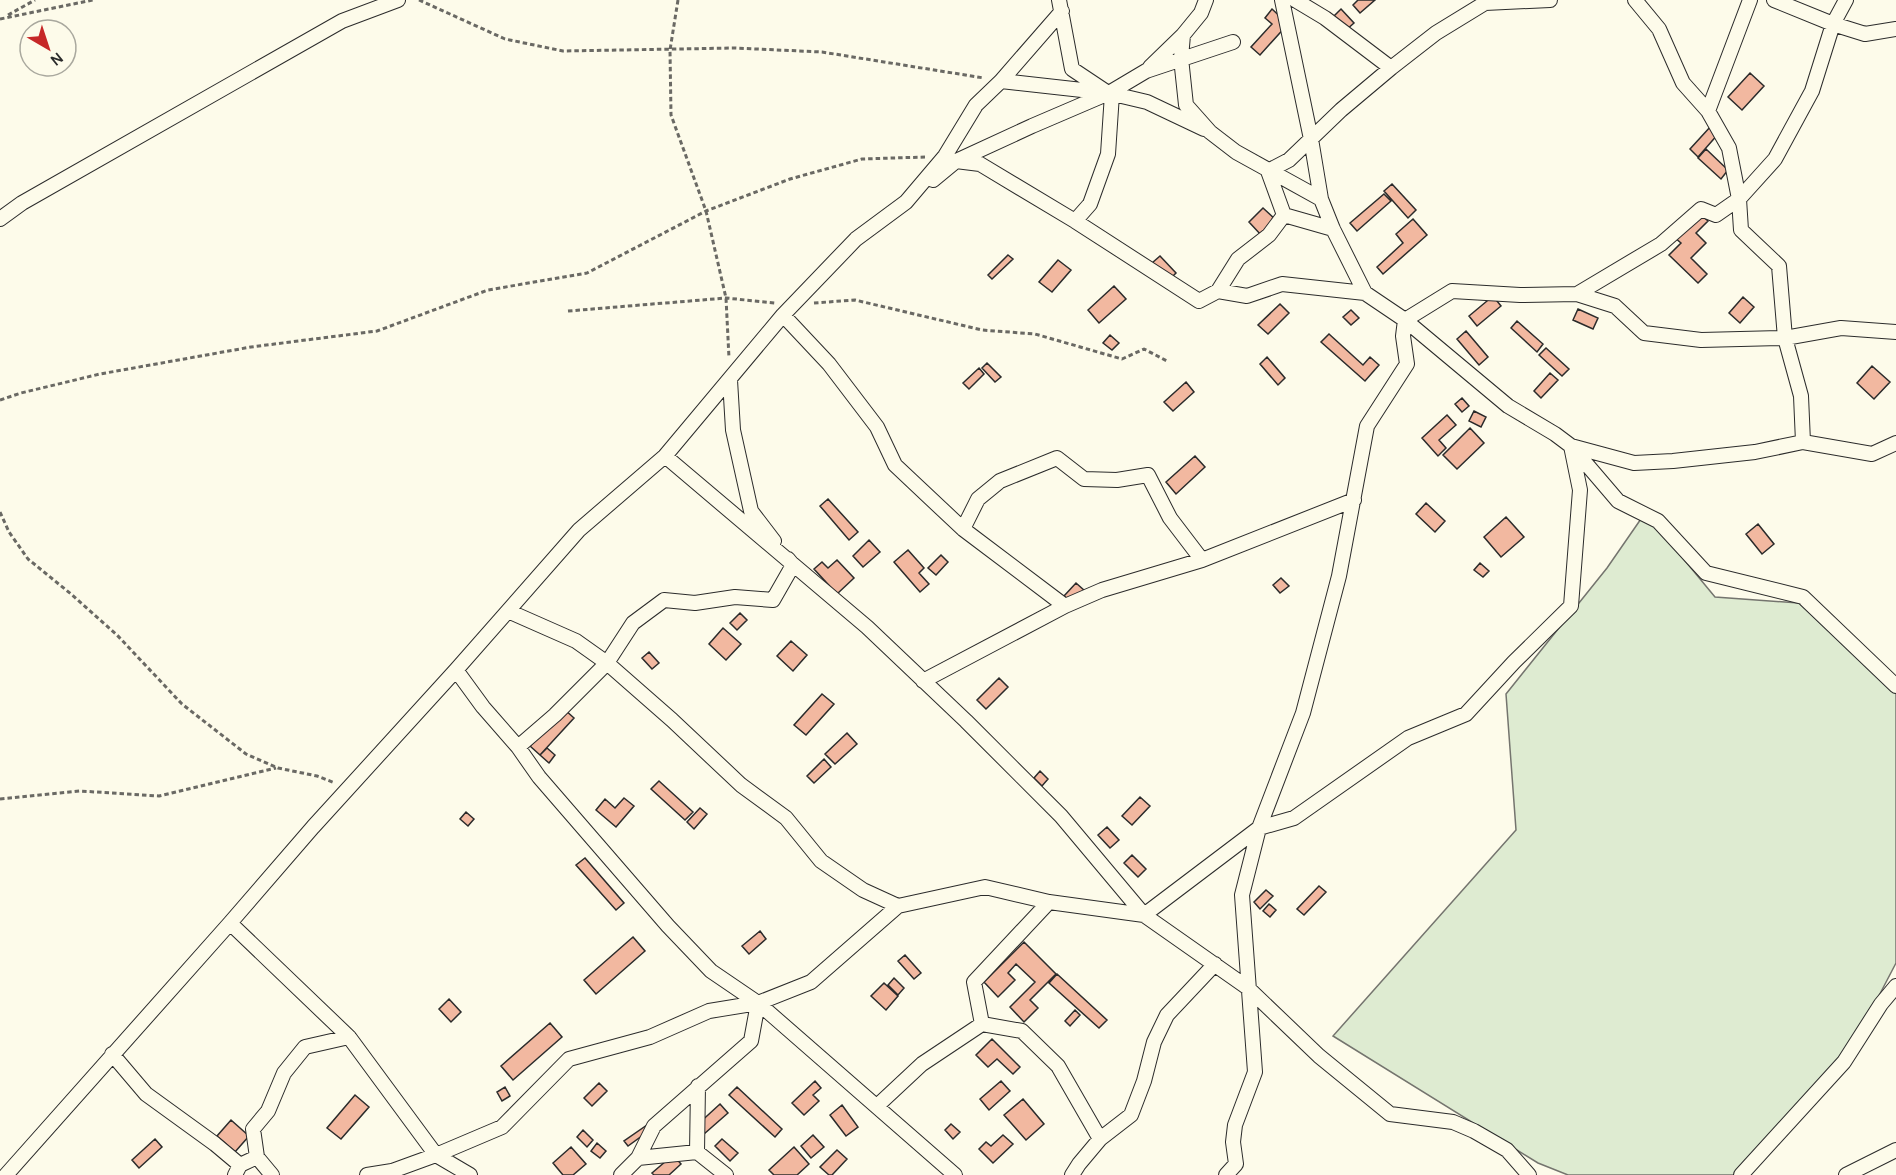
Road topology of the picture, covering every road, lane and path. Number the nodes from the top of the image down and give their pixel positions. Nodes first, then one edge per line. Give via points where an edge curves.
1 (35, 0) edge
2 (93, 0) edge
3 (398, 0) edge
4 (419, 0) edge
5 (678, 0) edge
6 (1206, 0) edge
7 (1282, 0) edge
8 (1294, 0) edge
9 (1550, 0) edge
10 (1635, 0) edge
11 (1750, 0) edge
12 (1774, 0) edge
13 (1846, 0) edge
14 (1484, 1) edge
15 (1061, 6) edge
16 (2, 18) edge
17 (1833, 24) junction
18 (1896, 29) edge
19 (1183, 35) junction
20 (1233, 42) dead end
21 (670, 50) junction
22 (1181, 58) junction
23 (1391, 68) junction
24 (1146, 71) junction
25 (1001, 81) junction
26 (1111, 94) junction
27 (1708, 111) junction
28 (1210, 132) junction
29 (1311, 138) junction
30 (951, 158) junction
31 (1268, 171) junction
32 (1739, 198) junction
33 (1321, 199) junction
34 (706, 211) junction
35 (1284, 215) junction
36 (0, 219) edge
37 (1075, 221) junction
38 (1333, 229) junction
39 (1218, 291) junction
40 (1365, 293) junction
41 (1577, 294) junction
42 (726, 298) junction
43 (794, 304) junction
44 (568, 311) dead end
45 (783, 315) junction
46 (1405, 320) junction
47 (1896, 332) edge
48 (1785, 338) junction
49 (1167, 361) dead end
50 (730, 380) junction
51 (0, 400) edge
52 (1803, 442) junction
53 (1896, 443) edge
54 (1571, 446) junction
55 (665, 456) junction
56 (1354, 500) junction
57 (0, 512) edge
58 (963, 529) junction
59 (1202, 560) junction
60 (793, 565) junction
61 (1065, 606) junction
62 (508, 611) junction
63 (607, 663) junction
64 (456, 670) junction
65 (923, 681) junction
66 (1896, 686) edge
67 (518, 747) junction
68 (278, 768) junction
69 (347, 789) junction
70 (0, 798) edge
71 (1259, 828) junction
72 (1049, 902) junction
73 (898, 906) junction
74 (1144, 915) junction
75 (230, 923) junction
76 (1215, 964) junction
77 (1896, 986) edge
78 (1248, 988) junction
79 (758, 1003) junction
80 (982, 1024) junction
81 (349, 1037) junction
82 (112, 1054) junction
83 (698, 1086) junction
84 (877, 1106) junction
85 (1100, 1139) junction
86 (1896, 1150) edge
87 (697, 1152) junction
88 (436, 1155) junction
89 (257, 1157) junction
90 (638, 1158) junction
91 (238, 1170) edge
92 (1236, 1170) edge
93 (6, 1175) edge
94 (272, 1175) edge
95 (367, 1175) edge
96 (470, 1175) edge
97 (621, 1175) edge
98 (726, 1175) edge
99 (955, 1175) edge
100 (1072, 1175) edge
101 (1226, 1175) edge
102 (1529, 1175) edge
103 (1741, 1175) edge
104 (1846, 1175) edge

1 - 16 path
2 - 16 path
3 - 36 street via 342,21
4 - 21 path via 505,39 563,51
5 - 21 path
6 - 19 street via 1201,14
7 - 29 street
8 - 23 street via 1325,18
9 - 14 street
10 - 27 street via 1659,29 1683,83
11 - 27 street
12 - 17 street
13 - 17 street
14 - 23 street
15 - 25 street
15 - 26 street via 1072,69
17 - 18 street via 1865,34
17 - 32 street via 1812,91 1775,159
19 - 22 street
19 - 24 street
20 - 22 street
21 - 25 path via 822,52
21 - 34 path via 671,115
22 - 24 street
22 - 28 street via 1186,105
23 - 29 street
24 - 26 street
25 - 26 street
25 - 30 street via 976,105
26 - 28 street via 1146,102
26 - 30 street
26 - 37 street via 1108,154 1090,204
27 - 32 street via 1729,148
28 - 31 street
29 - 31 street via 1289,160
29 - 33 street
30 - 34 path via 862,159 790,179
30 - 37 street via 980,164
30 - 43 street via 906,202 856,239
31 - 33 street
31 - 35 street
32 - 41 street via 1716,215 1701,209 1661,244
32 - 48 street via 1741,230 1779,266
33 - 38 street
34 - 42 path
34 - 51 path via 587,273 488,290 376,331 251,347 100,374
35 - 38 street
35 - 39 street via 1269,235 1238,259
37 - 39 street via 1199,301
38 - 40 street
39 - 40 street via 1247,296 1282,284
40 - 46 street
41 - 46 street via 1452,291
41 - 48 street via 1615,306 1644,333 1701,340
42 - 43 path
42 - 44 path
42 - 50 path
43 - 45 street
43 - 49 path via 855,300 982,330 1035,333 1122,359 1144,349
45 - 50 street
45 - 58 street via 829,364 877,427 895,465
46 - 54 street via 1508,406
46 - 56 street via 1407,364 1367,426
47 - 48 street via 1841,328
48 - 52 street via 1801,396
50 - 55 street
50 - 60 street via 733,430 751,511
52 - 53 street via 1872,454
52 - 54 street via 1755,452 1634,463
54 - 66 street via 1618,501 1658,521 1706,573 1803,597
54 - 71 street via 1580,490 1571,606 1466,714 1408,738 1294,818
55 - 60 street
55 - 62 street via 579,530
56 - 59 street
56 - 71 street via 1339,576 1303,713
57 - 68 path via 28,559 117,635 182,704 246,754
58 - 59 street via 978,499 1000,481 1057,458 1084,479 1118,480 1148,475 1170,518
58 - 61 street
59 - 61 street via 1102,590
60 - 63 street via 773,600 664,600 633,623
60 - 65 street via 867,627
61 - 65 street
62 - 63 street via 576,641
62 - 64 street
63 - 67 street
63 - 73 street via 741,785 786,818 821,861 863,890
64 - 67 street
64 - 69 street
65 - 74 street via 1061,816
67 - 79 street via 539,777 668,926 711,971
68 - 69 path via 317,776
68 - 70 path via 159,796 80,790
69 - 75 street
71 - 74 street
71 - 78 street via 1242,895
72 - 73 street via 985,887
72 - 74 street
72 - 80 street via 974,982
73 - 79 street via 811,982
74 - 76 street
75 - 81 street
75 - 82 street
76 - 78 street
76 - 85 street via 1167,1015 1154,1042 1131,1116
77 - 103 street via 1844,1062
78 - 92 street via 1255,1072 1235,1125
78 - 102 street via 1319,1056 1390,1114 1453,1122 1474,1131 1507,1150
79 - 83 street via 751,1041
79 - 84 street
79 - 88 street via 709,1011 650,1037 569,1059 502,1127
80 - 84 street via 922,1064
80 - 85 street via 1022,1031 1058,1066
81 - 88 street
81 - 89 street via 305,1047 284,1072 268,1111 254,1129
82 - 91 street via 146,1094 215,1143
82 - 93 street
83 - 87 street
83 - 90 street via 654,1126
84 - 99 street
85 - 100 street
86 - 104 street
87 - 90 street
87 - 98 street
88 - 95 street via 392,1171
88 - 96 street
89 - 91 street
89 - 94 street
90 - 97 street
92 - 101 street

